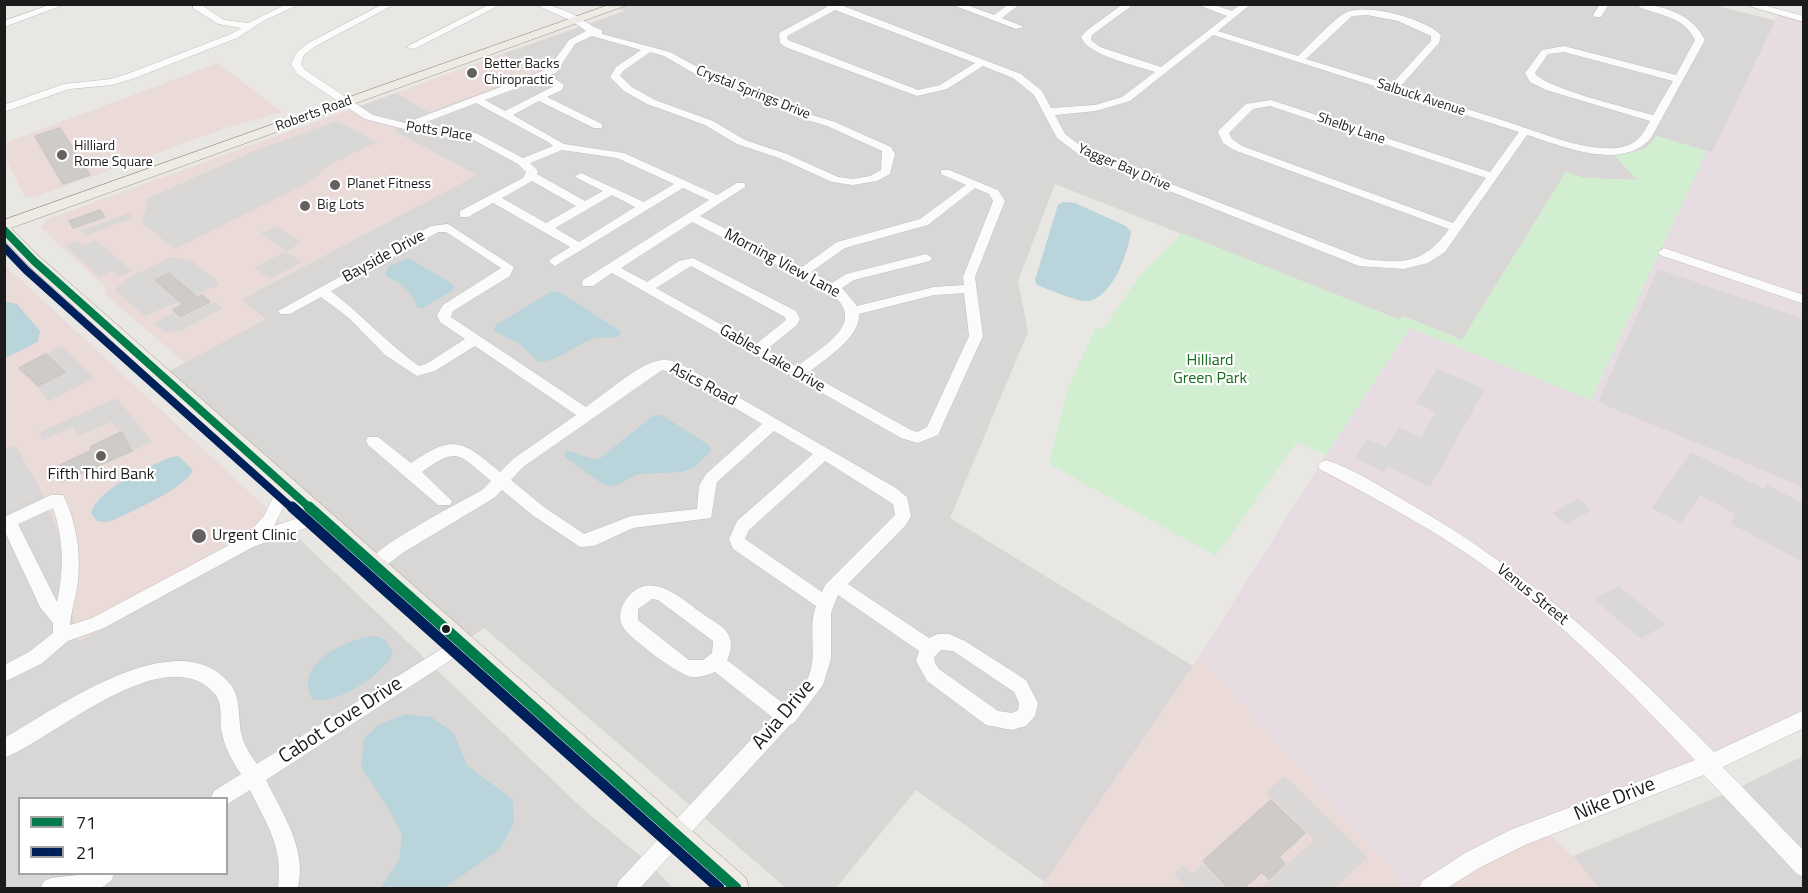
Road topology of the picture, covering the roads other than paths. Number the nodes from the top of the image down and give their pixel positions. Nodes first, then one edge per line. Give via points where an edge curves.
1 (62, 4) edge
2 (296, 4) edge
3 (391, 4) edge
4 (498, 4) edge
5 (538, 4) edge
6 (624, 4) edge
7 (954, 4) edge
8 (1016, 4) edge
9 (1130, 4) edge
10 (1200, 4) edge
11 (1246, 4) edge
12 (1605, 4) edge
13 (1637, 4) edge
14 (1746, 4) edge
15 (830, 5) edge
16 (196, 6) dead end
17 (1764, 7) edge
18 (1234, 15) junction
19 (1598, 15) dead end
20 (994, 18) junction
21 (1803, 19) edge
22 (577, 20) junction
23 (4, 24) edge
24 (250, 26) junction
25 (1019, 27) dead end
26 (594, 31) junction
27 (1212, 32) junction
28 (411, 48) dead end
29 (650, 48) junction
30 (1299, 60) junction
31 (983, 62) junction
32 (1163, 71) junction
33 (543, 75) junction
34 (1678, 80) junction
35 (1392, 89) junction
36 (540, 98) junction
37 (481, 102) junction
38 (346, 103) junction
39 (4, 109) edge
40 (1047, 112) junction
41 (506, 114) junction
42 (1656, 119) junction
43 (598, 126) dead end
44 (404, 127) junction
45 (1525, 131) junction
46 (561, 147) junction
47 (522, 162) junction
48 (945, 172) dead end
49 (531, 175) junction
50 (581, 176) dead end
51 (1492, 176) junction
52 (683, 183) junction
53 (974, 184) junction
54 (741, 185) dead end
55 (611, 191) junction
56 (494, 198) junction
57 (718, 200) junction
58 (585, 206) junction
59 (644, 207) junction
60 (464, 214) dead end
61 (692, 217) junction
62 (4, 227) edge
63 (1456, 228) junction
64 (545, 229) junction
65 (578, 247) junction
66 (1664, 252) dead end
67 (926, 258) dead end
68 (555, 262) dead end
69 (612, 268) junction
70 (803, 272) junction
71 (588, 284) dead end
72 (647, 288) junction
73 (833, 288) junction
74 (970, 289) junction
75 (322, 291) junction
76 (1803, 300) edge
77 (285, 311) dead end
78 (853, 311) junction
79 (475, 339) junction
80 (757, 350) junction
81 (798, 374) junction
82 (585, 414) junction
83 (772, 424) junction
84 (373, 441) dead end
85 (824, 453) junction
86 (1326, 466) dead end
87 (411, 471) junction
88 (502, 481) junction
89 (285, 486) junction
90 (444, 501) dead end
91 (319, 518) junction
92 (7, 523) edge
93 (247, 542) junction
94 (374, 565) junction
95 (836, 585) junction
96 (825, 603) junction
97 (61, 627) junction
98 (462, 644) junction
99 (929, 648) junction
100 (716, 662) junction
101 (4, 674) edge
102 (787, 717) junction
103 (1802, 722) edge
104 (4, 749) edge
105 (1708, 763) junction
106 (254, 777) junction
107 (223, 797) edge
108 (675, 835) junction
109 (1803, 867) edge
110 (92, 882) edge
111 (51, 888) edge
112 (288, 888) edge
113 (626, 888) edge
114 (736, 888) edge
115 (1430, 888) edge

1 - 23 street
2 - 24 street
3 - 38 street, Potts Place via 300,54 296,64 301,72
4 - 28 street
5 - 22 street, Crystal Springs Drive
6 - 22 main road, Roberts Road
7 - 20 street
8 - 20 street
9 - 32 street via 1089,33 1087,42
10 - 18 street
11 - 18 street
12 - 19 street
13 - 34 street via 1665,12 1699,35 1700,44
14 - 17 street
15 - 31 street, Yagger Bay Drive
15 - 31 street via 782,38 788,45 917,93 940,88
16 - 24 street via 222,22
17 - 21 street
18 - 27 street
20 - 25 street
22 - 26 street, Crystal Springs Drive
22 - 38 main road, Roberts Road
24 - 39 street via 234,36 131,76 69,86
26 - 29 street, Crystal Springs Drive via 598,36
26 - 33 street via 572,42 554,69
27 - 30 street, Salbuck Avenue
27 - 32 street
29 - 29 street, Crystal Springs Drive via 615,74 618,82 651,102 709,123 748,146 783,156 836,180 873,179 886,172 889,154 884,147 798,114 757,92 706,76
30 - 35 street, Salbuck Avenue
30 - 35 street via 1354,12 1378,14 1433,32 1436,41
31 - 40 street, Yagger Bay Drive via 1029,84
32 - 40 street via 1112,104
33 - 36 street via 559,87
33 - 37 street
34 - 42 street
34 - 42 street via 1557,48 1545,52 1531,70 1534,80 1550,88
35 - 45 street, Salbuck Avenue
36 - 41 street
36 - 43 street
37 - 41 street
37 - 44 street
38 - 44 street, Potts Place via 369,117
38 - 62 main road, Roberts Road
40 - 63 street, Yagger Bay Drive via 1061,136 1100,161 1343,257 1383,266 1419,263 1441,249
41 - 46 street
42 - 45 street, Salbuck Avenue via 1643,142 1616,151 1590,149
44 - 47 street, Potts Place via 472,135
45 - 51 street
46 - 47 street
46 - 52 street via 620,155
47 - 49 street, Potts Place via 532,171
48 - 53 street
49 - 56 street
49 - 58 street, Potts Place
50 - 55 street
51 - 63 street
51 - 63 street, Shelby Lane via 1271,103 1250,106 1223,132 1238,148
52 - 57 street
52 - 59 street
53 - 70 street via 924,222 841,245
53 - 74 street via 994,192 999,201 969,278
54 - 57 street
55 - 58 street
55 - 59 street
56 - 60 street
56 - 64 street
57 - 61 street
58 - 64 street
59 - 65 street
61 - 69 street
61 - 70 street, Morning View Lane
62 - 89 main road via 34,261
64 - 65 street
65 - 68 street
66 - 76 street
67 - 73 street via 850,277
69 - 71 street
69 - 72 street, Gables Lake Drive
70 - 73 street, Morning View Lane
72 - 80 street, Gables Lake Drive
72 - 80 street via 682,264 693,262 791,315 792,322
73 - 78 street, Morning View Lane via 848,300
74 - 78 street via 934,291
74 - 81 street, Gables Lake Drive via 976,336 933,431 918,438 906,434
75 - 77 street, Bayside Drive
75 - 79 street via 354,315 390,352 417,370 430,368
75 - 79 street, Bayside Drive via 435,230 448,228 508,267 506,273 448,308 444,315
78 - 81 street, Morning View Lane via 849,330
79 - 82 street, Bayside Drive
80 - 81 street, Gables Lake Drive
82 - 83 street, Asics Road via 662,364 683,371
82 - 88 street, Asics Road via 518,462
83 - 85 street, Asics Road
83 - 88 street via 711,478 705,514 622,525 588,541 574,537
84 - 87 street
85 - 95 street, Asics Road via 897,497 903,511 900,521
85 - 96 street via 743,526 737,539
86 - 105 street, Venus Street via 1436,525 1507,573 1591,642
87 - 88 street via 439,453 460,448
87 - 90 street
88 - 94 street, Asics Road via 488,494
89 - 91 main road
89 - 93 street via 270,520
91 - 93 street
91 - 94 main road
92 - 97 street
92 - 97 street via 57,499 72,554
93 - 97 street via 98,623
94 - 98 main road
95 - 96 street, Asics Road
95 - 99 street
96 - 102 street, Avia Drive via 822,659 814,686
97 - 101 street via 35,658
98 - 106 street, Cabot Cove Drive
98 - 108 main road
99 - 99 street via 938,642 949,642 1020,686 1028,695 1026,715 1017,722 993,719 933,675 924,657
100 - 100 street via 694,671 684,667 630,624 630,605 645,594 662,594 721,637 724,645
100 - 102 street
102 - 108 street, Avia Drive
103 - 105 street, Nike Drive
104 - 106 street via 105,690 162,670 188,668 208,676 224,690 238,753
105 - 109 street, Venus Street
105 - 115 street, Nike Drive via 1489,852
106 - 107 street, Cabot Cove Drive
106 - 112 street via 287,844 291,872
108 - 113 street, Avia Drive
108 - 114 main road
110 - 111 street

